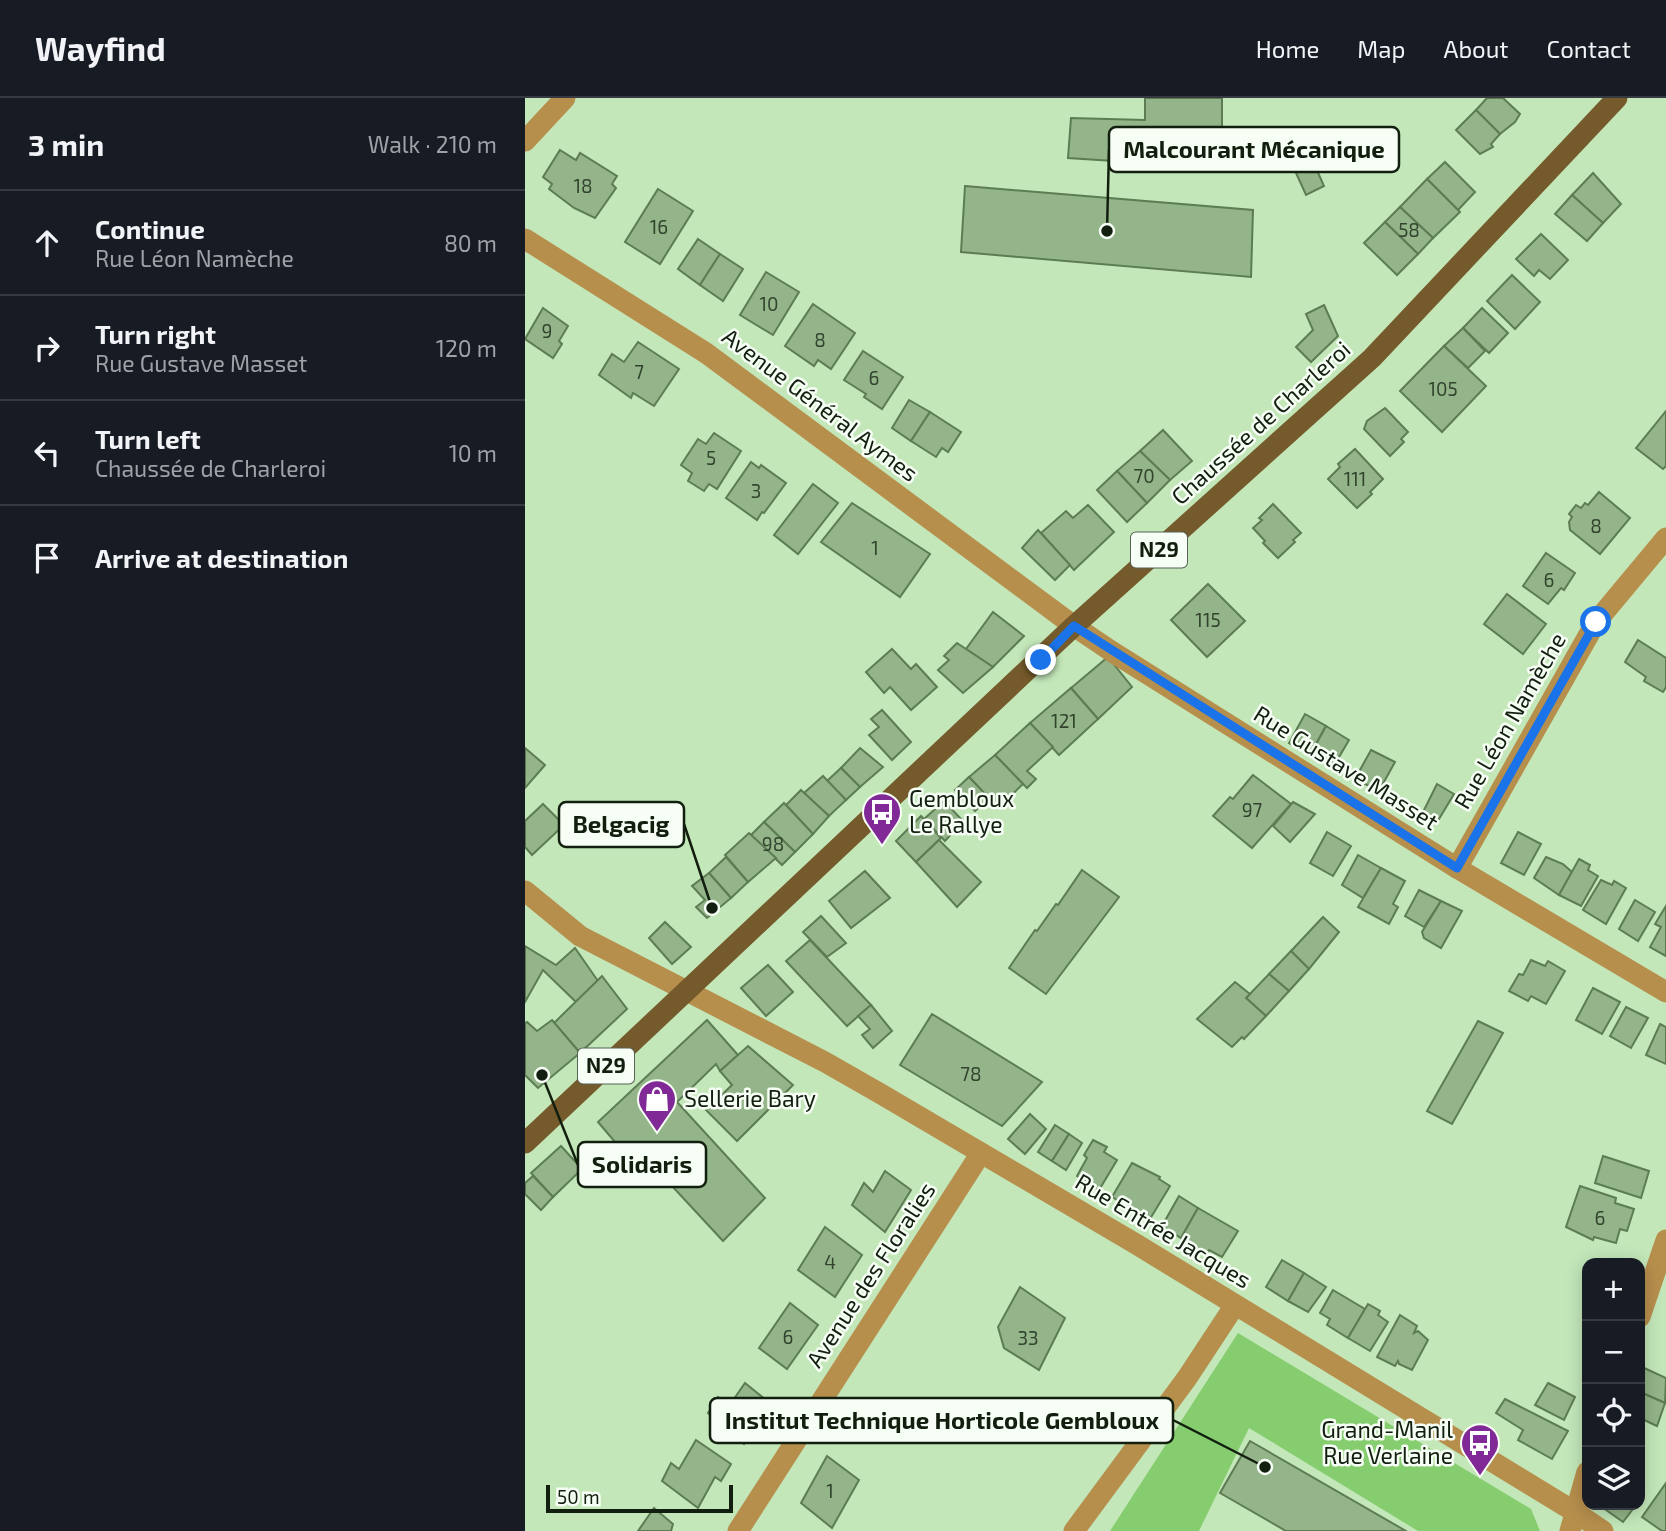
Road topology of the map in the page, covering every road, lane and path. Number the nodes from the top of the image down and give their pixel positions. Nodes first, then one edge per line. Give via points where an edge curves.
1 (565, 98) edge
2 (1617, 98) edge
3 (525, 141) edge
4 (525, 239) edge
5 (1666, 538) edge
6 (1074, 626) junction
7 (1457, 868) junction
8 (525, 891) edge
9 (688, 990) junction
10 (1666, 992) edge
11 (525, 1143) edge
12 (981, 1153) junction
13 (1666, 1240) edge
14 (1645, 1302) edge
15 (1235, 1305) junction
16 (1582, 1490) edge
17 (1573, 1521) edge
18 (738, 1531) edge
19 (1074, 1531) edge
20 (1603, 1531) edge

1 - 3 street
2 - 6 main road, Chaussée de Charleroi / N29 via 1372,358
4 - 6 street, Avenue Général Aymes via 697,346
5 - 7 street, Rue Léon Namèche via 1596,622
6 - 7 street, Rue Gustave Masset
6 - 9 main road, Chaussée de Charleroi / N29
7 - 10 street, Rue Gustave Masset
8 - 9 street, Rue Entrée Jacques via 580,936
9 - 11 main road, Chaussée de Charleroi / N29
9 - 12 street, Rue Entrée Jacques via 825,1062
12 - 15 street, Rue Entrée Jacques
12 - 18 street, Avenue des Floralies
13 - 14 street
15 - 17 street, Rue Entrée Jacques
15 - 19 street
16 - 17 street
17 - 20 street, Rue Entrée Jacques

